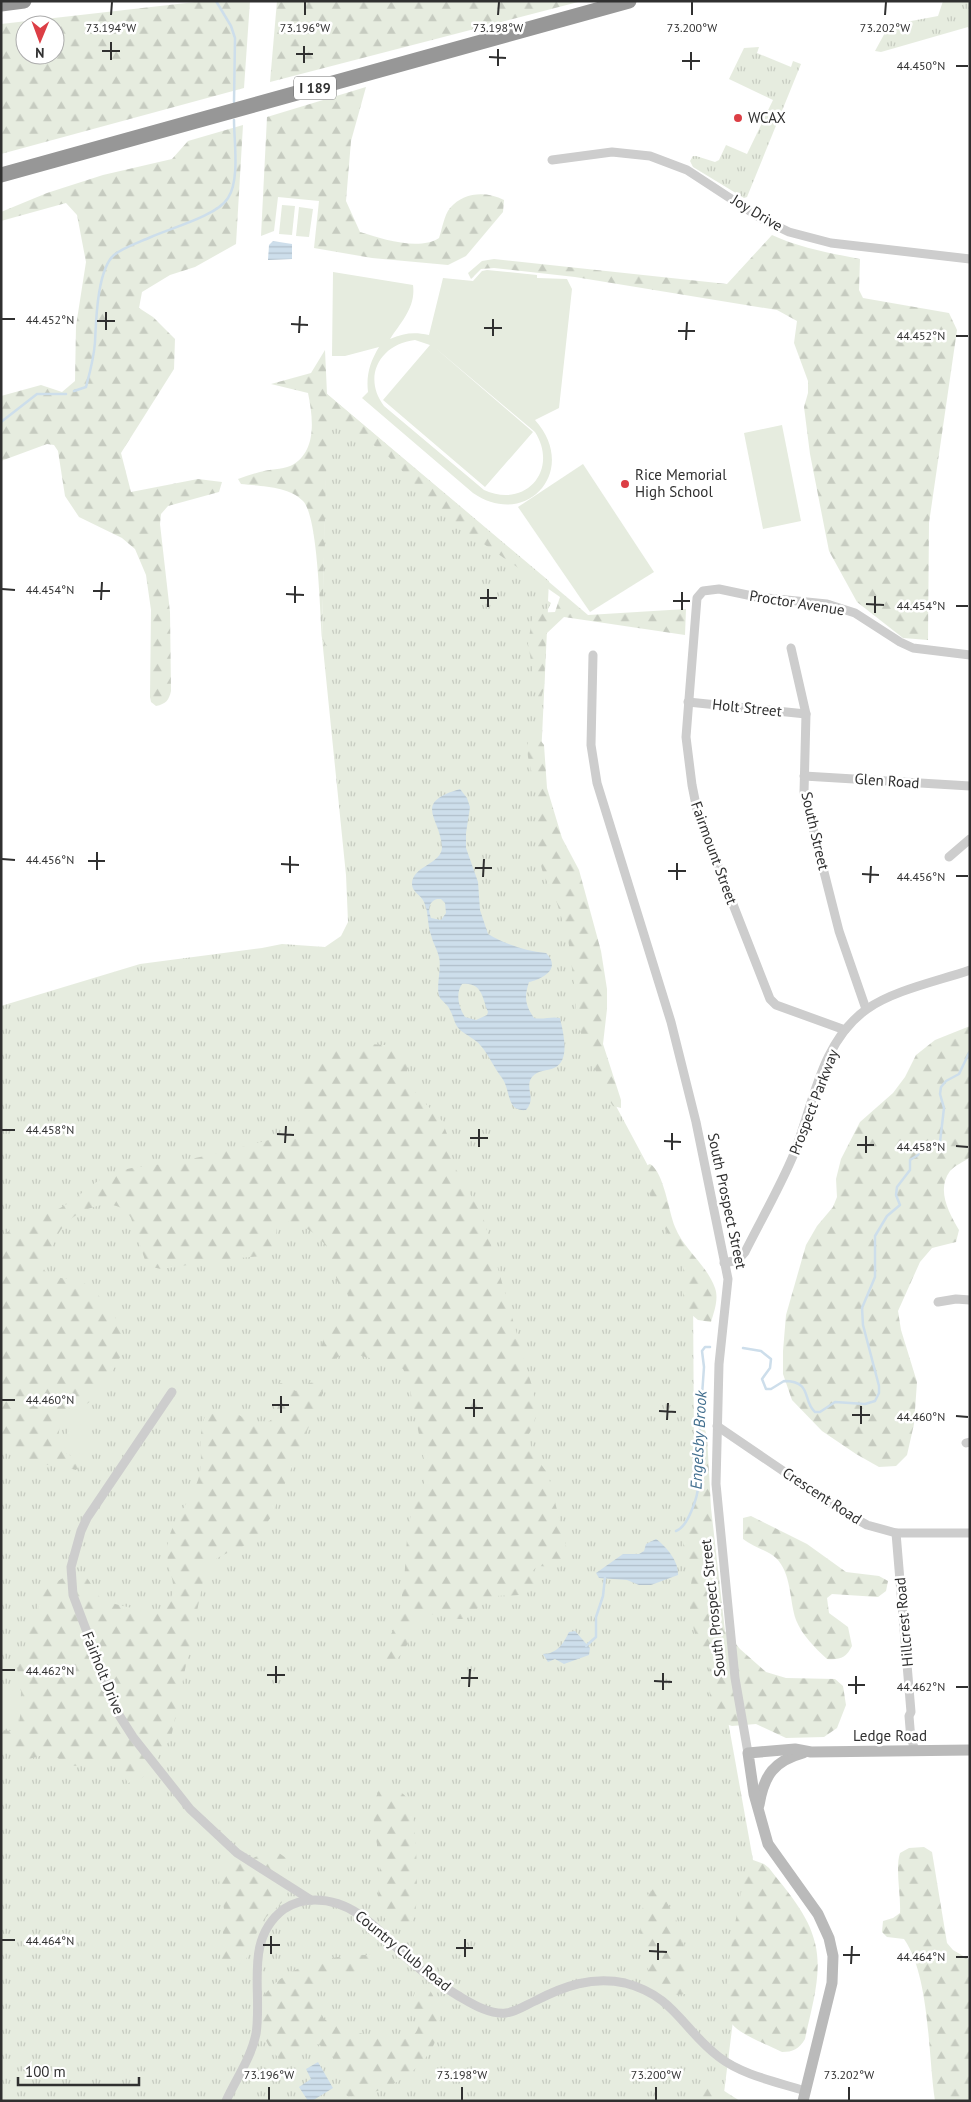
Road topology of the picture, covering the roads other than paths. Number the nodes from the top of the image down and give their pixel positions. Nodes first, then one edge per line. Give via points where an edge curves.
1 (24, 1) edge
2 (629, 1) edge
3 (1, 4) edge
4 (552, 160) dead end
5 (1, 175) edge
6 (970, 259) edge
7 (704, 591) joint
8 (791, 648) dead end
9 (593, 655) dead end
10 (970, 656) edge
11 (688, 702) junction
12 (806, 714) junction
13 (804, 776) junction
14 (970, 786) edge
15 (970, 839) edge
16 (949, 857) dead end
17 (970, 970) edge
18 (866, 1009) junction
19 (845, 1030) junction
20 (724, 1263) junction
21 (970, 1300) edge
22 (938, 1302) dead end
23 (172, 1392) dead end
24 (717, 1426) junction
25 (896, 1533) junction
26 (970, 1533) edge
27 (914, 1747) junction
28 (970, 1750) edge
29 (811, 1752) junction
30 (748, 1753) junction
31 (758, 1809) junction
32 (311, 1900) junction
33 (804, 2096) edge
34 (226, 2101) edge

1 - 3 highway
2 - 5 highway, I 189
4 - 6 street, Joy Drive via 612,152 650,156 687,170 762,219 796,234 831,243
7 - 10 street, Proctor Avenue via 719,589 846,608 907,645
7 - 11 street, Fairmount Street via 697,598 694,612
8 - 12 street, South Street
9 - 20 street, South Prospect Street via 591,745 597,783 671,1022 696,1122
11 - 12 street, Holt Street
11 - 19 street, Fairmount Street via 686,737 698,816 770,999 776,1005
12 - 13 street, South Street
13 - 14 street, Glen Road
13 - 18 street, South Street via 804,793 839,931
15 - 16 street
17 - 18 street, Prospect Parkway via 897,994
18 - 19 street, Prospect Parkway
19 - 20 street, Prospect Parkway via 826,1062 799,1141 780,1183 742,1255 738,1260
20 - 24 street, South Prospect Street via 728,1287 719,1364
21 - 22 street
23 - 32 street, Fairholt Drive via 81,1531 71,1567 74,1595 117,1712 133,1737 190,1809 237,1853
24 - 25 street, Crescent Road via 842,1511 867,1525
24 - 30 street, South Prospect Street via 720,1542 735,1678
25 - 26 street, Crescent Road
25 - 27 street, Hillcrest Road via 911,1712 914,1716
27 - 28 street, Ledge Road
27 - 29 street, Ledge Road
29 - 30 street, Ledge Road via 795,1749
29 - 31 street, Ledge Road via 782,1761 770,1772 762,1787
30 - 31 street, South Prospect Street
31 - 33 street, South Prospect Street via 768,1844 818,1914 833,1956 832,1983
32 - 33 street, Country Club Road via 334,1902 363,1916 424,1972 455,1994 488,2010 514,2012 554,1991 586,1982 628,1984 651,1993 665,2002 727,2063
32 - 34 street, Country Club Road via 286,1908 269,1925 262,1939 257,1964 256,2035

